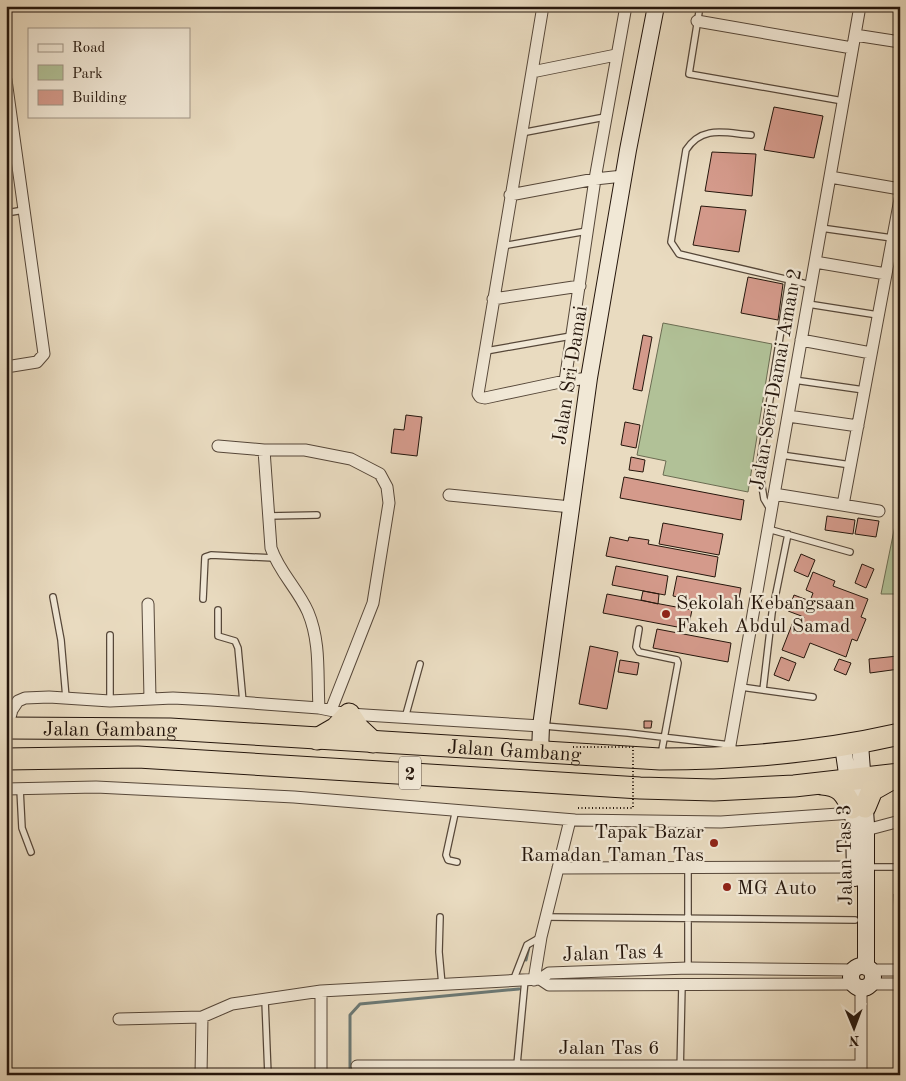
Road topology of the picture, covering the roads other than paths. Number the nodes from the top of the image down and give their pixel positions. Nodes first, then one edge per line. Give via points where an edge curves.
1 (543, 6) edge
2 (626, 6) edge
3 (656, 6) edge
4 (700, 6) edge
5 (860, 6) edge
6 (697, 21) junction
7 (854, 35) junction
8 (900, 42) edge
9 (852, 48) junction
10 (616, 55) junction
11 (532, 72) junction
12 (6, 80) edge
13 (843, 100) junction
14 (605, 117) junction
15 (520, 133) junction
16 (751, 135) dead end
17 (624, 176) junction
18 (830, 177) junction
19 (595, 179) junction
20 (900, 189) edge
21 (510, 196) junction
22 (900, 199) edge
23 (24, 210) junction
24 (6, 213) edge
25 (821, 228) junction
26 (587, 231) junction
27 (892, 238) junction
28 (502, 246) junction
29 (815, 262) junction
30 (886, 274) junction
31 (789, 280) junction
32 (811, 285) junction
33 (580, 286) junction
34 (493, 300) junction
35 (808, 304) junction
36 (878, 315) junction
37 (571, 336) junction
38 (801, 340) junction
39 (486, 351) junction
40 (871, 353) junction
41 (6, 367) edge
42 (589, 378) junction
43 (794, 380) junction
44 (565, 381) junction
45 (864, 390) junction
46 (788, 416) junction
47 (858, 426) junction
48 (218, 446) dead end
49 (264, 450) junction
50 (781, 454) junction
51 (850, 465) junction
52 (774, 494) junction
53 (448, 495) dead end
54 (843, 505) junction
55 (571, 507) junction
56 (771, 511) junction
57 (879, 511) dead end
58 (318, 515) dead end
59 (268, 516) junction
60 (768, 529) junction
61 (788, 534) junction
62 (850, 552) dead end
63 (274, 558) junction
64 (53, 597) dead end
65 (203, 599) dead end
66 (148, 604) dead end
67 (218, 610) dead end
68 (640, 630) dead end
69 (110, 635) dead end
70 (420, 664) dead end
71 (740, 687) junction
72 (763, 690) junction
73 (813, 697) dead end
74 (66, 698) junction
75 (150, 699) junction
76 (110, 701) junction
77 (243, 702) junction
78 (319, 708) junction
79 (340, 712) junction
80 (405, 718) junction
81 (541, 726) junction
82 (7, 728) edge
83 (900, 734) edge
84 (664, 737) junction
85 (316, 739) junction
86 (373, 742) junction
87 (851, 745) junction
88 (731, 752) junction
89 (540, 753) junction
90 (6, 759) edge
91 (660, 759) junction
92 (900, 774) edge
93 (855, 779) junction
94 (814, 784) junction
95 (6, 789) edge
96 (20, 789) junction
97 (456, 809) junction
98 (857, 809) junction
99 (570, 820) junction
100 (900, 821) edge
101 (866, 830) junction
102 (31, 852) dead end
103 (457, 862) dead end
104 (861, 867) junction
105 (900, 867) edge
106 (558, 868) junction
107 (688, 869) junction
108 (440, 917) dead end
109 (546, 917) junction
110 (688, 918) junction
111 (855, 920) junction
112 (541, 937) junction
113 (688, 968) junction
114 (900, 970) edge
115 (862, 976) junction
116 (533, 980) junction
117 (513, 981) junction
118 (682, 983) junction
119 (900, 984) edge
120 (442, 986) junction
121 (320, 991) junction
122 (265, 1000) junction
123 (202, 1017) junction
124 (119, 1018) dead end
125 (357, 1066) dead end
126 (516, 1070) edge
127 (680, 1070) edge
128 (861, 1070) edge
129 (201, 1075) edge
130 (268, 1075) edge
131 (321, 1075) edge

1 - 11 street
2 - 10 street
3 - 17 street, Jalan Sri Damai
4 - 6 lane
5 - 7 street, Jalan Seri Damai Aman 2
6 - 9 street
6 - 13 lane via 688,74
7 - 8 street
7 - 9 street, Jalan Seri Damai Aman 2
9 - 13 street, Jalan Seri Damai Aman 2
10 - 11 street
10 - 14 street
11 - 15 street
12 - 23 street
13 - 18 street, Jalan Seri Damai Aman 2
14 - 15 lane
14 - 19 street
15 - 21 street
16 - 31 lane via 710,132 694,138 686,150 671,242 678,254
17 - 19 street
17 - 42 street, Jalan Sri Damai
18 - 20 street
18 - 25 street, Jalan Seri Damai Aman 2
19 - 21 street
19 - 26 street
21 - 28 street
22 - 27 street
23 - 24 lane
23 - 41 street via 44,354 37,362
25 - 27 lane
25 - 29 street, Jalan Seri Damai Aman 2
26 - 28 lane
26 - 33 street
27 - 30 street
28 - 34 street
29 - 30 street
29 - 32 street, Jalan Seri Damai Aman 2
30 - 36 street
31 - 32 lane
31 - 56 lane via 759,468 764,499
32 - 35 street, Jalan Seri Damai Aman 2
33 - 34 street
33 - 37 street
34 - 39 street
35 - 36 lane
35 - 38 street, Jalan Seri Damai Aman 2
36 - 40 street
37 - 39 lane
37 - 44 street
38 - 40 street
38 - 43 street, Jalan Seri Damai Aman 2
39 - 44 street via 478,395 484,398
40 - 45 street
42 - 44 street
42 - 55 street, Jalan Sri Damai
43 - 45 lane
43 - 46 street, Jalan Seri Damai Aman 2
45 - 47 street
46 - 47 street
46 - 50 street, Jalan Seri Damai Aman 2
47 - 51 street
48 - 49 street
49 - 59 street
49 - 79 street via 305,450 351,459 380,474 387,487 389,503 374,603
50 - 51 lane
50 - 52 street, Jalan Seri Damai Aman 2
51 - 54 street
52 - 54 street
52 - 56 street, Jalan Seri Damai Aman 2
53 - 55 street
54 - 57 street
55 - 81 street, Jalan Sri Damai
56 - 60 street, Jalan Seri Damai Aman 2
58 - 59 lane
59 - 63 street
60 - 61 lane
60 - 71 street, Jalan Seri Damai Aman 2
61 - 62 lane
61 - 72 lane via 772,613
63 - 65 lane via 207,556 204,559
63 - 78 street via 302,602 316,634
64 - 74 lane
66 - 75 street
67 - 77 lane via 218,636 235,641 238,648
68 - 84 lane via 638,652 677,660 678,663
69 - 76 lane
70 - 80 lane
71 - 72 lane
71 - 88 street, Jalan Seri Damai Aman 2
72 - 73 lane
74 - 76 street
74 - 82 street via 25,698 18,701
75 - 76 street
75 - 77 street
77 - 78 street
78 - 79 street
79 - 80 street
79 - 85 highway via 336,728
79 - 86 highway
80 - 81 street
81 - 84 lane
81 - 89 street, Jalan Sri Damai
82 - 85 highway, Jalan Gambang / 2 via 170,729
83 - 87 highway, Jalan Gambang / 2
84 - 88 lane
84 - 91 lane
85 - 86 highway, Jalan Gambang / 2
86 - 89 highway, Jalan Gambang / 2
87 - 88 highway, Jalan Gambang / 2
87 - 93 street, Jalan Tas 3
88 - 91 highway, Jalan Gambang / 2
89 - 91 highway, Jalan Gambang / 2
90 - 94 highway, Jalan Gambang / 2 via 138,757 640,788 714,790
92 - 93 highway, Jalan Gambang / 2
92 - 98 highway via 872,790
93 - 94 highway, Jalan Gambang / 2
93 - 98 street, Jalan Tas 3
94 - 98 highway via 840,788
95 - 96 street
96 - 97 street via 96,786 294,796
96 - 102 lane via 22,828
97 - 99 street
97 - 103 lane via 446,855 448,860
98 - 99 street via 703,823
98 - 101 street, Jalan Tas 3
98 - 104 street, Jalan Tas 3
99 - 106 street
100 - 101 street
101 - 104 street, Jalan Tas 3
104 - 105 lane
104 - 107 street
104 - 111 street, Jalan Tas 3
104 - 115 street, Jalan Tas 3
106 - 107 street
106 - 109 street
107 - 110 lane
108 - 120 lane
109 - 110 lane
109 - 112 street
110 - 111 lane
110 - 113 lane
111 - 115 street, Jalan Tas 3
112 - 116 street
112 - 117 lane via 527,945
113 - 115 street, Jalan Tas 4
113 - 116 street, Jalan Tas 4 via 549,973
114 - 115 street, Jalan Tas 4
115 - 118 street, Jalan Tas 4
115 - 119 street, Jalan Tas 4
115 - 128 street, Jalan Tas 3
116 - 117 street
116 - 118 street, Jalan Tas 4 via 549,985
116 - 126 lane
117 - 120 street
118 - 127 lane
120 - 121 street
121 - 122 street
121 - 131 street
122 - 123 street via 232,1004
122 - 130 lane
123 - 124 street
123 - 129 street
125 - 126 street, Jalan Tas 6
126 - 127 street, Jalan Tas 6
127 - 128 street, Jalan Tas 6

